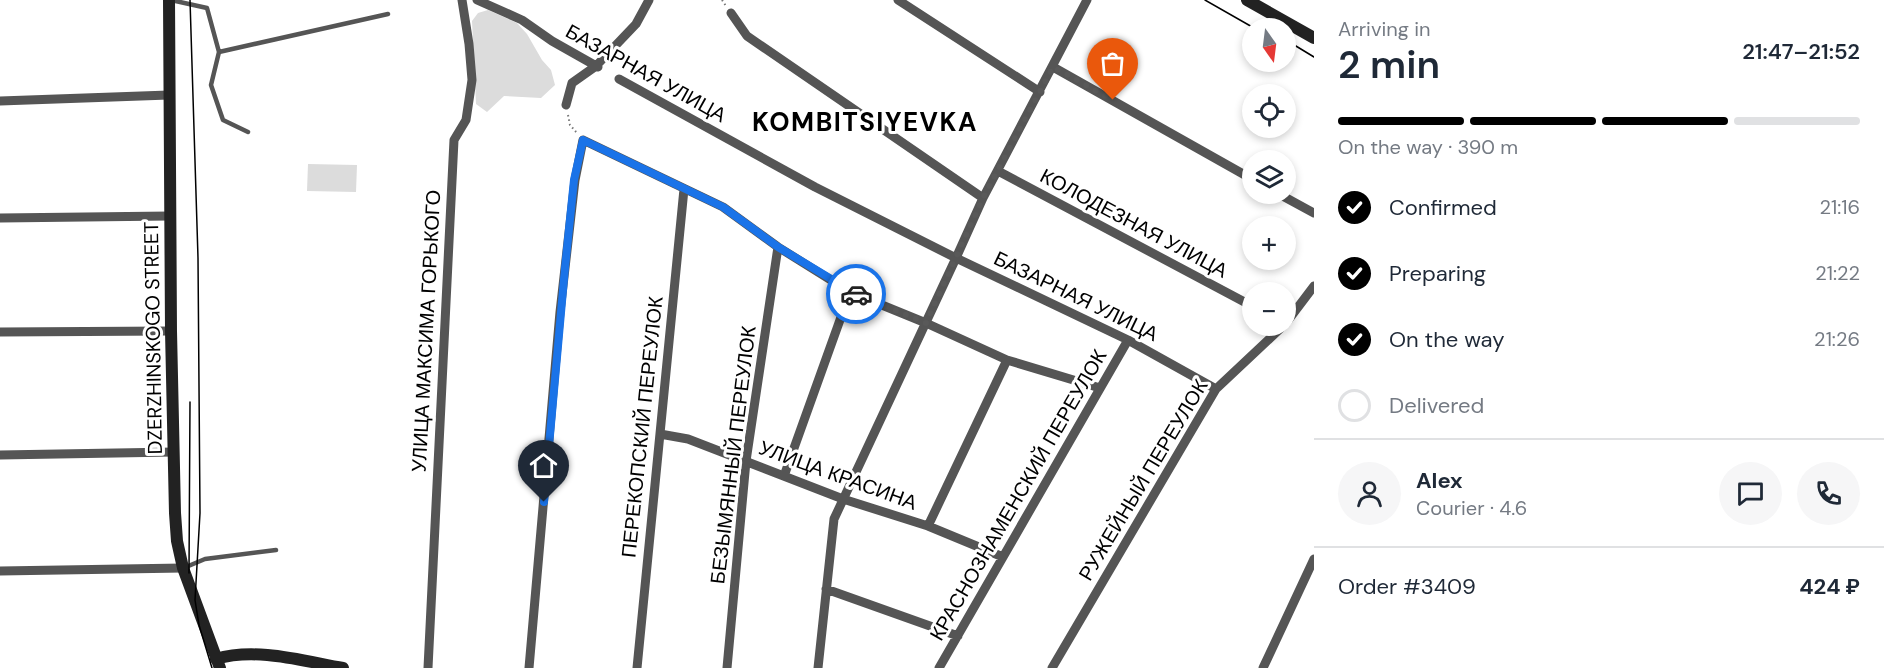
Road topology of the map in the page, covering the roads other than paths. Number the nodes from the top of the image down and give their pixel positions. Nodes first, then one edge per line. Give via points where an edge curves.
1 (170, 0) edge
2 (462, 0) edge
3 (477, 0) edge
4 (649, 0) edge
5 (898, 0) edge
6 (1087, 0) edge
7 (1247, 0) edge
8 (731, 13) dead end
9 (388, 14) dead end
10 (1314, 38) edge
11 (219, 52) junction
12 (597, 67) junction
13 (1053, 67) junction
14 (619, 79) dead end
15 (1040, 92) junction
16 (169, 95) junction
17 (0, 101) edge
18 (566, 105) road end
19 (248, 132) dead end
20 (998, 171) junction
21 (1242, 173) edge
22 (684, 189) junction
23 (983, 198) junction
24 (1296, 203) edge
25 (1314, 213) edge
26 (170, 216) junction
27 (0, 218) edge
28 (778, 247) junction
29 (956, 258) junction
30 (1314, 286) edge
31 (850, 292) junction
32 (1242, 301) edge
33 (1296, 309) edge
34 (926, 323) junction
35 (171, 331) junction
36 (0, 332) edge
37 (1271, 336) edge
38 (1128, 340) junction
39 (1007, 360) junction
40 (1100, 388) junction
41 (1215, 389) junction
42 (660, 434) junction
43 (174, 452) junction
44 (0, 455) edge
45 (746, 461) junction
46 (784, 476) junction
47 (843, 499) junction
48 (928, 526) junction
49 (276, 550) dead end
50 (1003, 557) junction
51 (1314, 560) edge
52 (183, 568) junction
53 (0, 571) edge
54 (826, 589) junction
55 (958, 636) junction
56 (218, 664) edge
57 (343, 668) edge
58 (428, 668) edge
59 (529, 668) edge
60 (637, 668) edge
61 (727, 668) edge
62 (818, 668) edge
63 (939, 668) edge
64 (1052, 668) edge
65 (1263, 668) edge

1 - 11 lane via 207,8
1 - 16 main road, DZERZHINSKOGO STREET
2 - 58 street, УЛИЦА МАКСИМА ГОРЬКОГО via 472,80 466,120 454,140
3 - 12 street, БАЗАРНАЯ УЛИЦА via 522,20
4 - 12 street via 636,24
5 - 15 street
6 - 13 street
7 - 10 main road
8 - 23 street via 747,36
9 - 11 lane
11 - 19 lane via 212,85 223,120
12 - 18 street via 572,83
13 - 15 street
13 - 21 street
14 - 29 street, БАЗАРНАЯ УЛИЦА via 815,187
15 - 20 street
16 - 17 street
16 - 26 main road, DZERZHINSKOGO STREET
20 - 23 street
20 - 32 street, КОЛОДЕЗНАЯ УЛИЦА
22 - 28 street via 723,207
22 - 42 street, ПЕРЕКОПСКИЙ ПЕРЕУЛОК
22 - 59 street via 583,140 574,180 560,312
23 - 29 street
24 - 25 street
26 - 27 street
26 - 35 main road, DZERZHINSKOGO STREET
28 - 31 street
28 - 45 street, БЕЗЫМЯННЫЙ ПЕРЕУЛОК
29 - 34 street
29 - 38 street, БАЗАРНАЯ УЛИЦА
30 - 33 street, РУЖЕЙНЫЙ ПЕРЕУЛОК
31 - 34 street
31 - 46 street
34 - 39 street
34 - 47 street
35 - 36 street
35 - 43 main road, DZERZHINSKOGO STREET
37 - 41 street, РУЖЕЙНЫЙ ПЕРЕУЛОК
38 - 40 street, КРАСНОЗНАМЕНСКИЙ ПЕРЕУЛОК
38 - 41 street, БАЗАРНАЯ УЛИЦА
39 - 40 street
39 - 48 street
40 - 50 street, КРАСНОЗНАМЕНСКИЙ ПЕРЕУЛОК
41 - 64 street, РУЖЕЙНЫЙ ПЕРЕУЛОК
42 - 45 street, УЛИЦА КРАСИНА via 688,439
42 - 60 street, ПЕРЕКОПСКИЙ ПЕРЕУЛОК
43 - 44 street
43 - 52 main road, DZERZHINSKOGO STREET via 177,541
45 - 46 street, УЛИЦА КРАСИНА
45 - 61 street, БЕЗЫМЯННЫЙ ПЕРЕУЛОК
46 - 47 street, УЛИЦА КРАСИНА
47 - 48 street, УЛИЦА КРАСИНА
47 - 54 street via 834,519
48 - 50 street, УЛИЦА КРАСИНА
49 - 52 lane via 205,559
50 - 55 street, КРАСНОЗНАМЕНСКИЙ ПЕРЕУЛОК
51 - 65 street
52 - 53 street
52 - 56 main road, DZERZHINSKOGO STREET
54 - 55 street
54 - 62 street
55 - 63 street, КРАСНОЗНАМЕНСКИЙ ПЕРЕУЛОК
56 - 57 main road via 237,655 271,656

